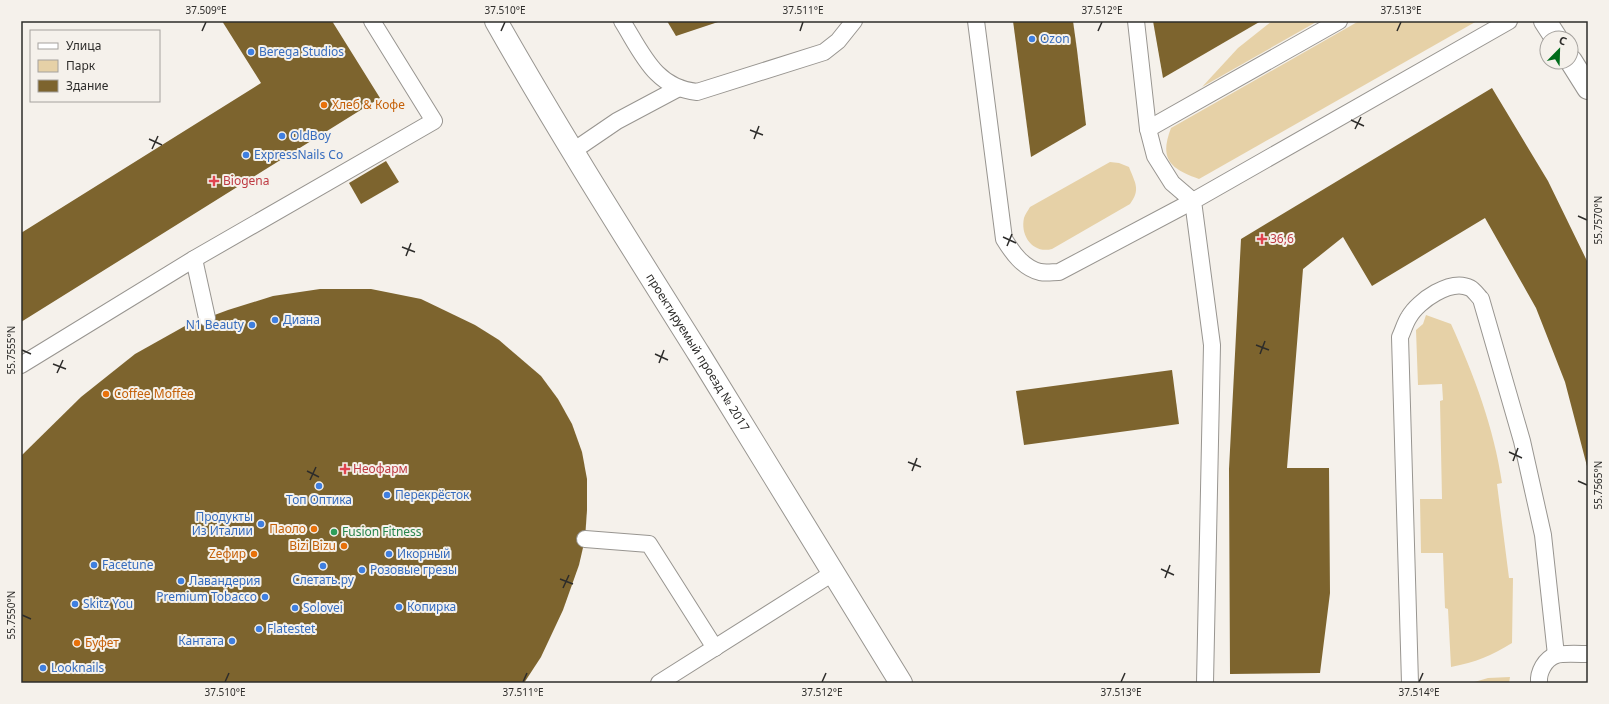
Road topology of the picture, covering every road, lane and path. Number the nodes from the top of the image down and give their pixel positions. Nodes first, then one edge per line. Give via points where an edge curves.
1 (372, 21) edge
2 (496, 21) edge
3 (622, 21) edge
4 (854, 21) edge
5 (976, 21) edge
6 (1136, 21) edge
7 (1339, 21) edge
8 (1509, 21) edge
9 (1545, 21) edge
10 (1551, 30) edge
11 (1577, 70) edge
12 (679, 88) junction
13 (1588, 88) edge
14 (1148, 129) junction
15 (573, 151) junction
16 (1193, 201) junction
17 (194, 259) junction
18 (207, 318) dead end
19 (21, 365) edge
20 (585, 539) dead end
21 (833, 573) junction
22 (715, 648) junction
23 (1588, 654) edge
24 (1556, 655) junction
25 (659, 683) edge
26 (901, 683) edge
27 (1205, 683) edge
28 (1410, 683) edge
29 (1539, 683) edge

1 - 17 lane via 434,121
2 - 15 street, проектируемый проезд № 2017
3 - 12 lane via 652,68 661,78
4 - 12 lane via 838,41 824,52 698,92
5 - 16 lane via 1004,239 1012,252 1028,266 1040,272 1059,272
6 - 14 lane
7 - 14 lane
8 - 16 lane
9 - 10 street
11 - 13 street
12 - 15 lane via 617,121
14 - 16 lane via 1155,156 1172,183
15 - 21 street, проектируемый проезд № 2017
16 - 27 lane via 1212,345
17 - 18 lane
17 - 19 lane
20 - 22 lane via 649,544
21 - 22 lane
21 - 26 street, проектируемый проезд № 2017
22 - 25 lane
23 - 24 lane
24 - 28 lane via 1543,535 1522,441 1481,299 1470,288 1455,286 1427,298 1409,316 1400,337
24 - 29 lane via 1544,664 1538,676

